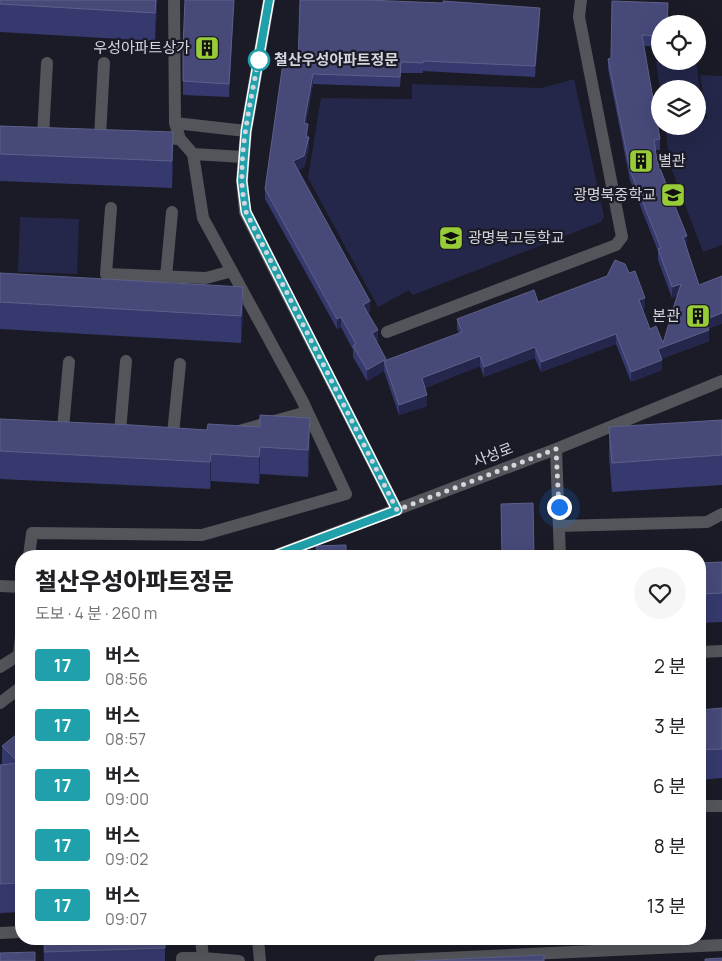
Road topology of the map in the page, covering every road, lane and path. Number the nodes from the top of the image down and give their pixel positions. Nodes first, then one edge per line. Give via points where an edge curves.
1 (174, 0) edge
2 (269, 0) edge
3 (581, 0) edge
4 (47, 63) dead end
5 (104, 63) dead end
6 (175, 123) junction
7 (246, 131) junction
8 (44, 136) edge
9 (100, 137) edge
10 (144, 138) edge
11 (180, 139) junction
12 (193, 154) junction
13 (243, 157) junction
14 (111, 208) dead end
15 (172, 212) dead end
16 (232, 271) junction
17 (166, 277) junction
18 (387, 332) dead end
19 (126, 361) dead end
20 (69, 362) dead end
21 (180, 364) dead end
22 (722, 381) edge
23 (308, 412) junction
24 (63, 429) edge
25 (120, 432) edge
26 (222, 434) edge
27 (156, 435) edge
28 (556, 449) junction
29 (397, 510) junction
30 (722, 514) edge
31 (560, 526) junction
32 (30, 550) edge
33 (290, 550) edge
34 (560, 550) edge
35 (0, 586) edge
36 (15, 587) edge
37 (722, 651) edge
38 (706, 652) edge
39 (15, 658) edge
40 (0, 667) edge
41 (15, 692) edge
42 (0, 703) edge
43 (706, 806) edge
44 (722, 806) edge
45 (15, 932) edge
46 (0, 933) edge
47 (722, 944) edge
48 (201, 945) edge
49 (259, 945) edge
50 (702, 945) edge
51 (706, 945) edge
52 (202, 958) junction
53 (182, 961) edge
54 (239, 961) edge
55 (260, 961) edge
56 (380, 961) edge

1 - 6 street
2 - 7 street
3 - 18 street via 579,17 622,237 616,245
4 - 8 street
5 - 9 street
6 - 7 street
6 - 11 street
7 - 13 street
10 - 11 street
11 - 12 street
12 - 13 street
12 - 16 street via 203,218
13 - 29 street via 246,212
14 - 17 street via 106,274
15 - 17 street
16 - 17 street via 206,278
16 - 23 street
19 - 25 street
20 - 24 street
21 - 27 street via 178,434
22 - 28 street, 사성로
23 - 26 street
23 - 32 street via 346,494 202,535 32,533
28 - 29 street, 사성로
28 - 31 street
29 - 33 street, 사성로
30 - 31 street via 707,522
31 - 34 street
35 - 36 street
37 - 38 street
39 - 40 street
41 - 42 street
43 - 44 street
45 - 46 street
47 - 51 street
48 - 52 street
49 - 55 street
50 - 56 street
52 - 53 street via 182,958
52 - 54 street

